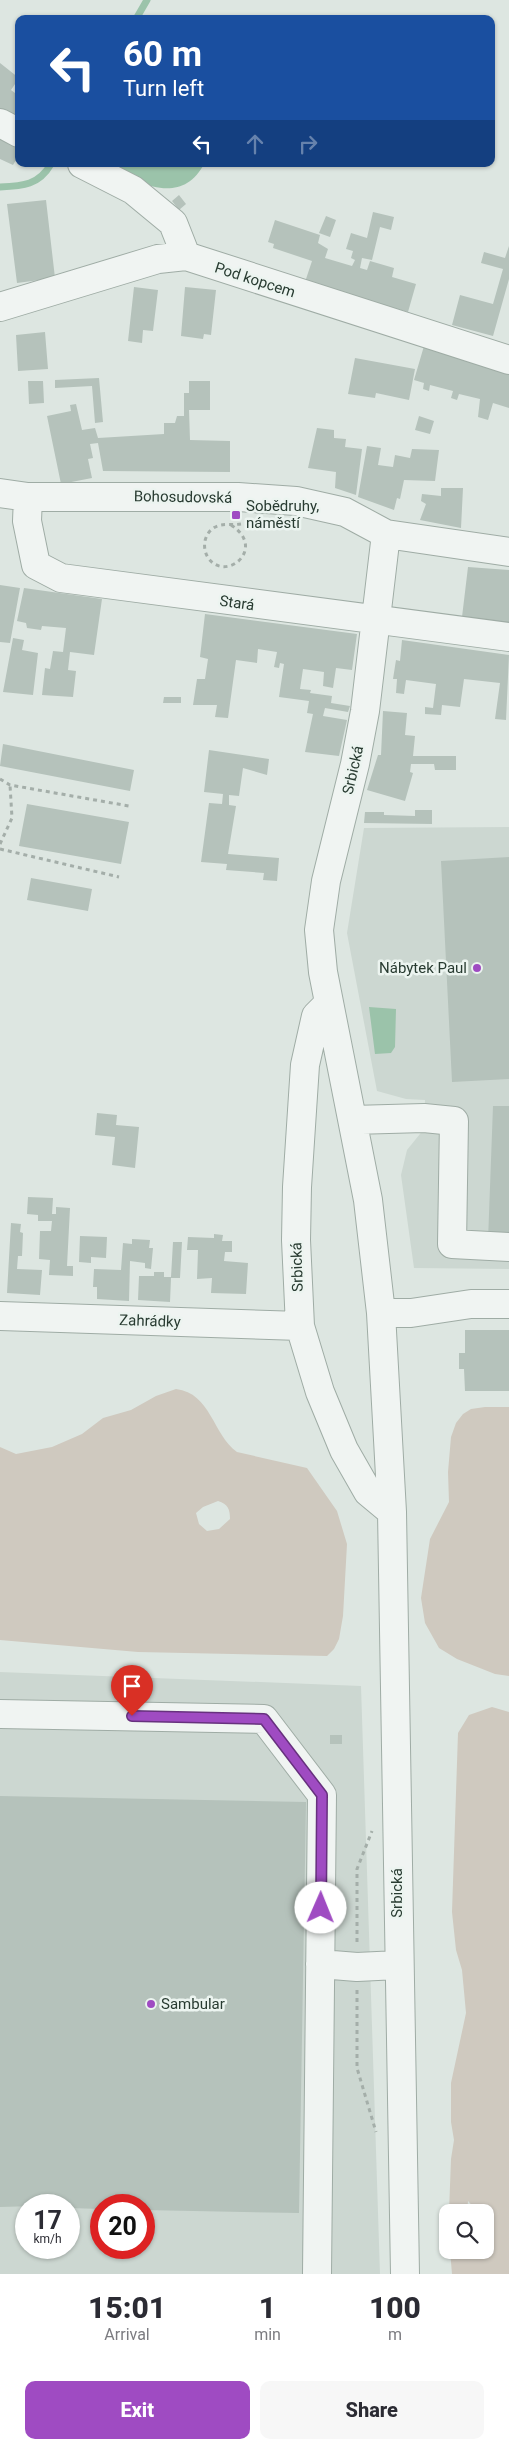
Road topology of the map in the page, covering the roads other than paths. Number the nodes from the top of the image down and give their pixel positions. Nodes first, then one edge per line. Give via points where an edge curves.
1 (0, 123) edge
2 (15, 132) edge
3 (88, 167) edge
4 (186, 256) junction
5 (0, 307) edge
6 (509, 360) edge
7 (0, 493) edge
8 (28, 497) junction
9 (386, 534) junction
10 (509, 552) edge
11 (376, 620) junction
12 (509, 638) edge
13 (329, 1003) junction
14 (353, 1120) junction
15 (509, 1247) edge
16 (509, 1304) edge
17 (381, 1313) junction
18 (0, 1316) edge
19 (300, 1326) junction
20 (392, 1512) junction
21 (0, 1714) edge
22 (320, 1964) junction
23 (398, 1965) junction
24 (317, 2274) edge
25 (405, 2274) edge

1 - 2 street
3 - 4 street via 133,190 173,223
4 - 5 street, Pod kopcem via 158,259
4 - 6 street, Pod kopcem
7 - 8 street, Bohosudovská
8 - 9 street, Bohosudovská via 238,497 296,501 345,512
8 - 11 street, Stará via 27,521 36,565 60,578
9 - 10 street, Bohosudovská
9 - 11 street, Srbická
11 - 12 street, Stará
11 - 13 street, Srbická via 355,764 321,906 320,948
13 - 14 street, Srbická
13 - 19 street, Srbická via 316,1016 305,1065 297,1187
14 - 15 street via 424,1118 454,1121 452,1244
14 - 17 street, Srbická via 371,1220
16 - 17 street via 471,1304 412,1313
17 - 20 street, Srbická
18 - 19 street, Zahrádky
19 - 20 street, Srbická via 320,1392 344,1450 368,1492
20 - 23 street, Srbická
21 - 22 street via 264,1719 322,1795
22 - 23 street via 357,1967
22 - 24 street
23 - 25 street, Srbická

